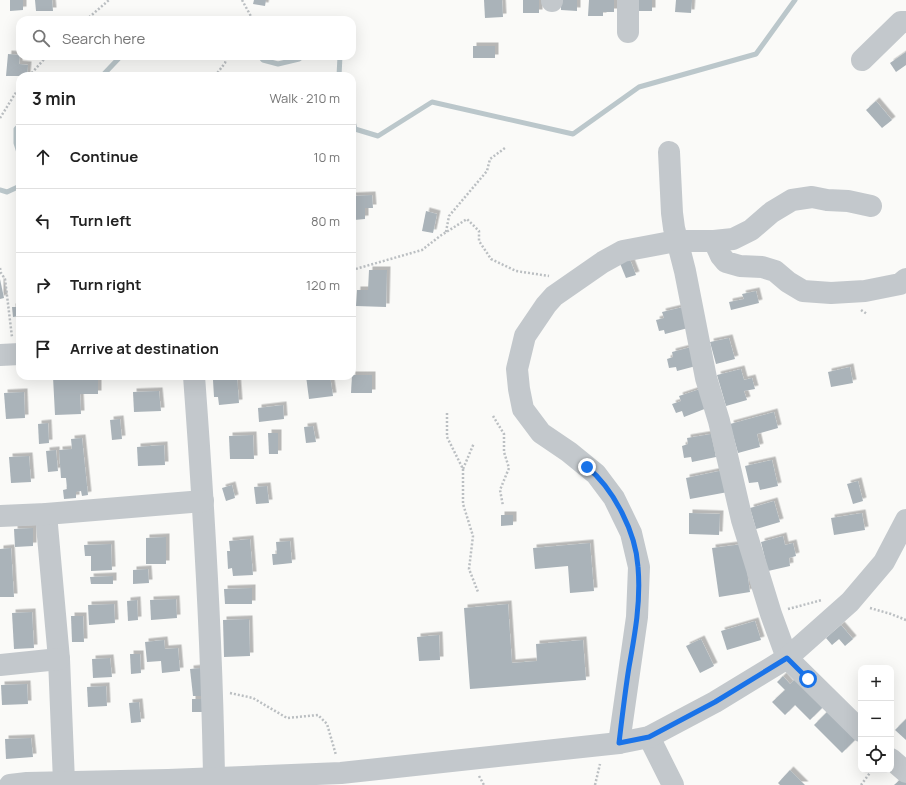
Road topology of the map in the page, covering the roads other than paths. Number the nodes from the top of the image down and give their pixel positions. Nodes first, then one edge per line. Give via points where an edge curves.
1 (628, 0) edge
2 (906, 22) edge
3 (628, 32) dead end
4 (862, 60) dead end
5 (669, 152) dead end
6 (871, 206) dead end
7 (676, 241) junction
8 (714, 241) junction
9 (906, 279) edge
10 (194, 380) edge
11 (203, 501) junction
12 (46, 514) junction
13 (0, 516) edge
14 (906, 522) edge
15 (787, 658) junction
16 (59, 659) junction
17 (0, 665) edge
18 (858, 728) edge
19 (649, 737) junction
20 (619, 743) junction
21 (894, 762) edge
22 (906, 772) edge
23 (214, 778) junction
24 (64, 782) junction
25 (10, 785) edge
26 (673, 785) edge

1 - 3 street
2 - 4 street via 901,22
5 - 7 street
6 - 8 street via 812,197 792,200 772,212 751,230 733,239
7 - 8 street
7 - 15 street via 685,271 706,378 719,421 742,520 770,614
7 - 20 street via 623,251 554,296 525,336 517,369 524,409 541,433 596,474 614,498 632,533 638,567 637,617
8 - 9 street via 726,262 775,271 803,292 864,291 900,284
10 - 11 street
11 - 12 street
11 - 23 street
12 - 13 street
12 - 16 street
14 - 15 street via 884,562 850,602
15 - 18 street
15 - 19 street via 715,702
16 - 17 street
16 - 24 street
19 - 20 street
19 - 26 street
20 - 23 street via 340,773
21 - 22 street
23 - 24 street
24 - 25 street

